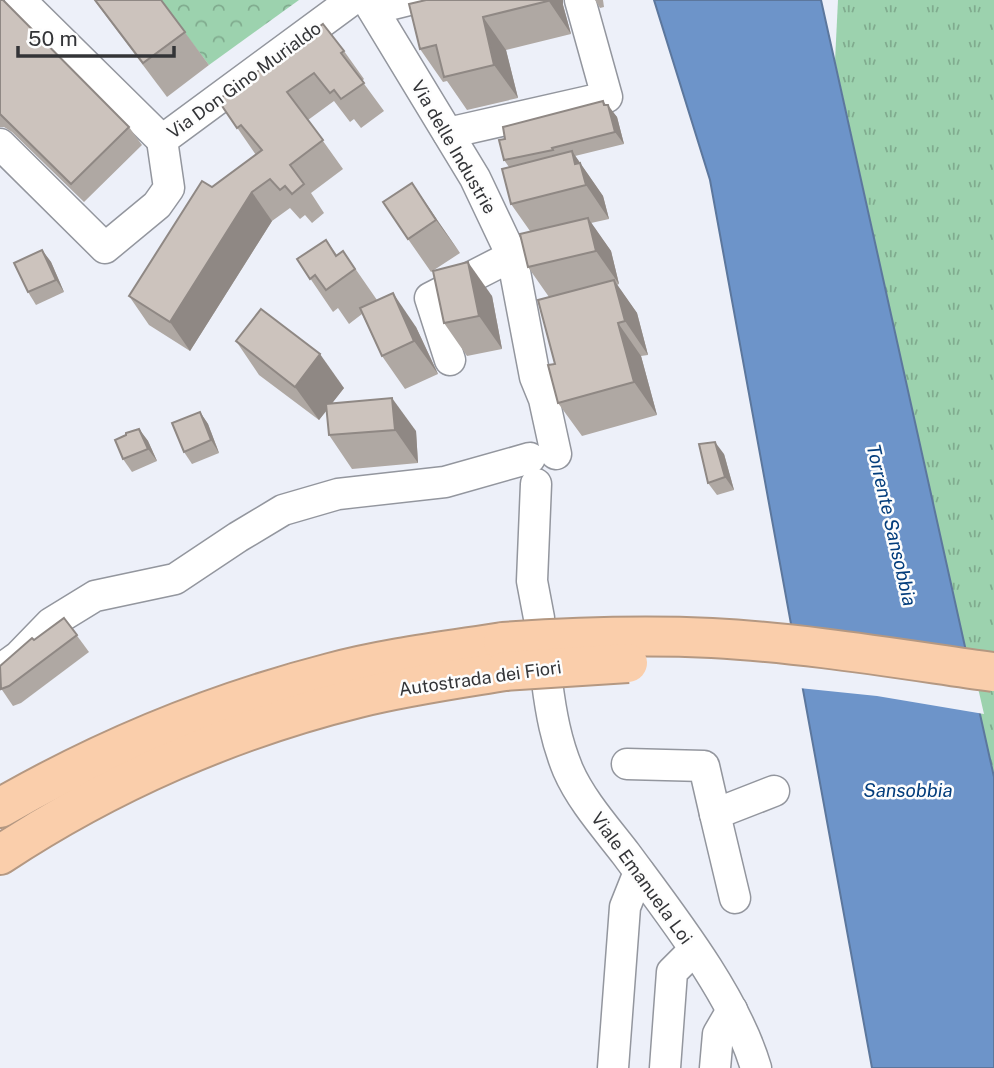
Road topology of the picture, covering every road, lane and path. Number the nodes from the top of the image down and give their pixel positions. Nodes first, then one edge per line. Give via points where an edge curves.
1 (20, 0) edge
2 (409, 0) edge
3 (580, 0) edge
4 (364, 3) edge
5 (448, 132) junction
6 (162, 140) junction
7 (0, 144) edge
8 (512, 256) junction
9 (450, 360) dead end
10 (540, 469) junction
11 (538, 611) dead end
12 (504, 657) junction
13 (0, 670) edge
14 (994, 672) edge
15 (547, 682) dead end
16 (994, 698) edge
17 (627, 764) dead end
18 (774, 791) dead end
19 (0, 808) edge
20 (715, 814) junction
21 (0, 855) edge
22 (639, 872) junction
23 (735, 898) dead end
24 (694, 950) junction
25 (732, 1010) junction
26 (613, 1068) edge
27 (665, 1068) edge
28 (715, 1068) edge
29 (756, 1068) edge

1 - 6 street
2 - 4 street
3 - 5 street via 607,97
4 - 5 street, Via delle Industrie
4 - 6 street, Via Don Gino Murialdo
5 - 8 street, Via delle Industrie
6 - 7 street, Via Don Gino Murialdo via 169,188 156,205 105,248
8 - 9 street via 430,298
8 - 10 street, Via delle Industrie via 537,384
10 - 11 street via 532,581
10 - 13 street via 338,494 283,510 175,579 95,596 51,623
12 - 14 highway, Autostrada dei Fiori, bridge via 597,637 714,639
12 - 16 highway, Autostrada dei Fiori, bridge via 720,664
12 - 19 highway, Autostrada dei Fiori via 422,654 332,672 227,704 107,751
12 - 21 highway, Autostrada dei Fiori via 275,722 201,750 123,784
15 - 22 street, Viale Emanuela Loi via 556,737 570,773
17 - 20 street via 704,766
18 - 20 street
20 - 23 street
22 - 24 street, Viale Emanuela Loi
22 - 26 street via 625,907
24 - 25 street, Viale Emanuela Loi
24 - 27 street via 672,972
25 - 28 street via 718,1034
25 - 29 street, Viale Emanuela Loi

